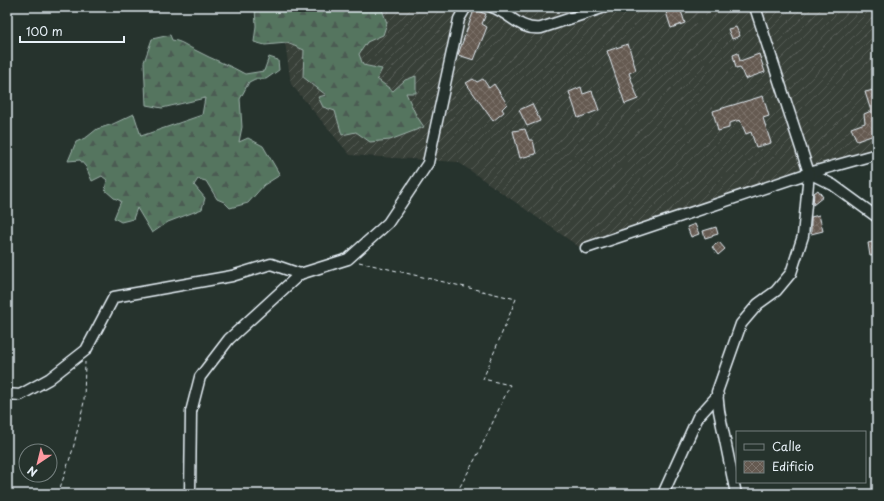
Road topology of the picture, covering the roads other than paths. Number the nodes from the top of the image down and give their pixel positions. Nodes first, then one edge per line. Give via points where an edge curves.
1 (466, 7) edge
2 (492, 7) edge
3 (605, 7) edge
4 (755, 7) edge
5 (877, 154) edge
6 (809, 173) junction
7 (877, 218) edge
8 (586, 248) dead end
9 (300, 274) junction
10 (7, 394) edge
11 (718, 394) junction
12 (190, 494) edge
13 (662, 494) edge
14 (736, 494) edge

1 - 9 street via 459,19 428,163 388,223 348,259
2 - 3 street via 532,29
4 - 6 street
5 - 6 street
6 - 7 street via 833,185
6 - 8 street
6 - 11 street via 803,236 791,273 741,324
9 - 10 street via 271,264 232,276 114,297 86,350 49,379 20,395
9 - 12 street via 229,339 200,376 191,412
11 - 13 street via 698,417
11 - 14 street via 723,434

